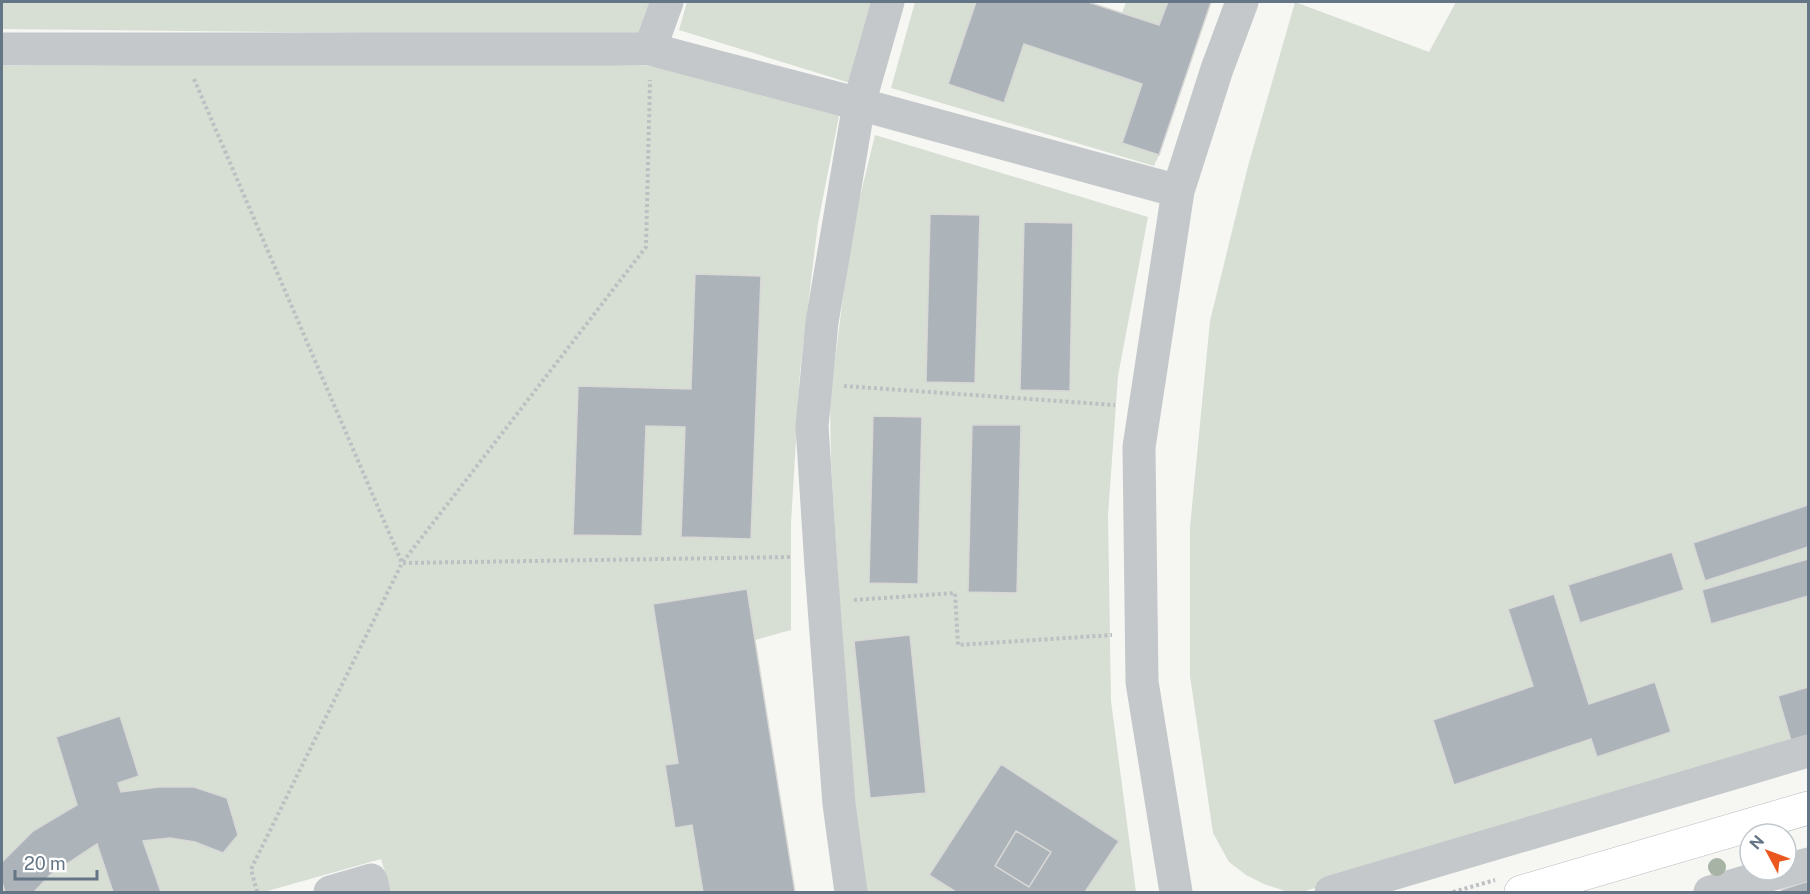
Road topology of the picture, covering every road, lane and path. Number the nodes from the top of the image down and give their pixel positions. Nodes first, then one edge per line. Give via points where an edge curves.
1 (667, 2) edge
2 (888, 2) edge
3 (1242, 2) edge
4 (181, 49) junction
5 (650, 49) junction
6 (2, 50) edge
7 (859, 104) junction
8 (1178, 191) junction
9 (816, 384) junction
10 (1145, 407) junction
11 (820, 557) junction
12 (402, 563) junction
13 (823, 602) junction
14 (1141, 634) junction
15 (1809, 751) edge
16 (1809, 808) edge
17 (1809, 864) edge
18 (1741, 887) edge
19 (257, 892) edge
20 (330, 892) edge
21 (374, 892) edge
22 (852, 892) edge
23 (1176, 892) edge
24 (1331, 892) edge
25 (1521, 892) edge
26 (1710, 892) edge

1 - 5 lane
2 - 7 lane
3 - 8 lane
4 - 5 lane
4 - 6 lane
4 - 12 path
5 - 7 lane
5 - 12 path via 646,247
7 - 8 lane
7 - 9 lane via 822,322
8 - 10 lane
9 - 10 path
9 - 11 lane via 812,426
10 - 14 lane via 1139,447
11 - 12 path
11 - 13 lane
12 - 19 path via 251,869
13 - 14 path via 955,593 958,645
13 - 22 lane via 839,804
14 - 23 lane via 1142,682
15 - 24 lane
16 - 25 highway
17 - 18 lane
18 - 26 lane
20 - 21 lane via 371,880

